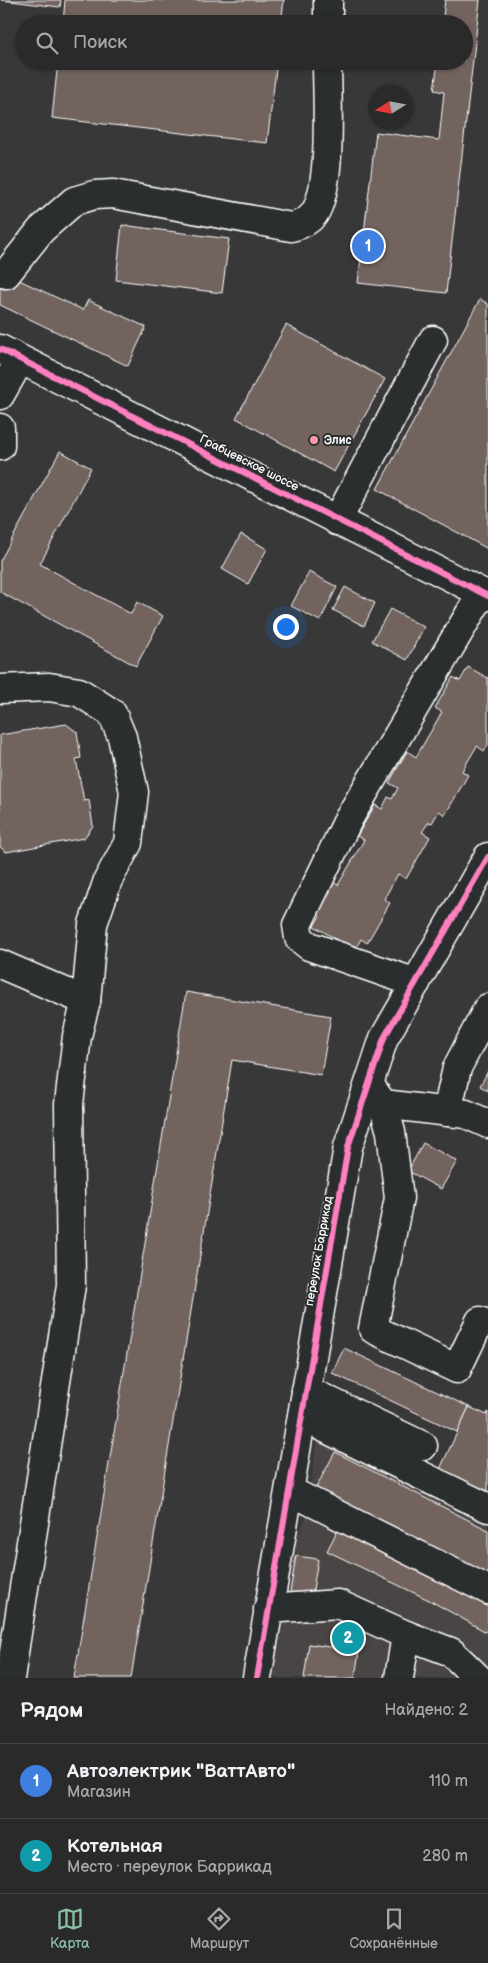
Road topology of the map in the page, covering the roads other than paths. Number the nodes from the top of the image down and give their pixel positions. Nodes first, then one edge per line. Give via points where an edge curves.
1 (328, 0) edge
2 (328, 15) edge
3 (328, 70) edge
4 (6, 274) dead end
5 (433, 340) dead end
6 (10, 355) edge
7 (0, 395) edge
8 (0, 428) edge
9 (0, 446) edge
10 (337, 521) junction
11 (485, 595) edge
12 (0, 689) edge
13 (488, 857) edge
14 (0, 964) edge
15 (416, 983) junction
16 (86, 1002) junction
17 (488, 1008) edge
18 (376, 1094) junction
19 (447, 1112) junction
20 (488, 1124) edge
21 (480, 1321) dead end
22 (306, 1390) junction
23 (302, 1417) junction
24 (423, 1446) dead end
25 (290, 1491) junction
26 (488, 1508) edge
27 (488, 1590) edge
28 (268, 1609) junction
29 (406, 1635) junction
30 (10, 1678) edge
31 (257, 1678) edge
32 (399, 1678) edge
33 (478, 1678) edge

1 - 2 street
3 - 4 street via 326,174 314,213 304,224 291,227 113,194 94,195 74,201 41,230
5 - 10 street
6 - 7 street
6 - 10 street, Грабцевское шоссе
8 - 9 street
10 - 11 street, Грабцевское шоссе
11 - 15 street via 350,818 297,925 299,938 309,946
12 - 16 street via 49,687 79,692 112,713 122,737 134,792 128,843 108,880 93,924
13 - 15 street, переулок Баррикад
14 - 16 street
15 - 18 street, переулок Баррикад via 384,1038
16 - 30 street via 77,1036 69,1104 71,1285
17 - 19 street via 457,1068
18 - 19 street
18 - 21 street via 391,1132 399,1198 373,1329 457,1369
18 - 22 street, переулок Баррикад via 348,1147
19 - 20 street via 466,1114
22 - 23 street, переулок Баррикад
22 - 24 street
23 - 25 street, переулок Баррикад
23 - 26 street
25 - 27 street
25 - 28 street, переулок Баррикад
28 - 29 street via 338,1604
28 - 31 street, переулок Баррикад
29 - 32 street
29 - 33 street via 451,1652

